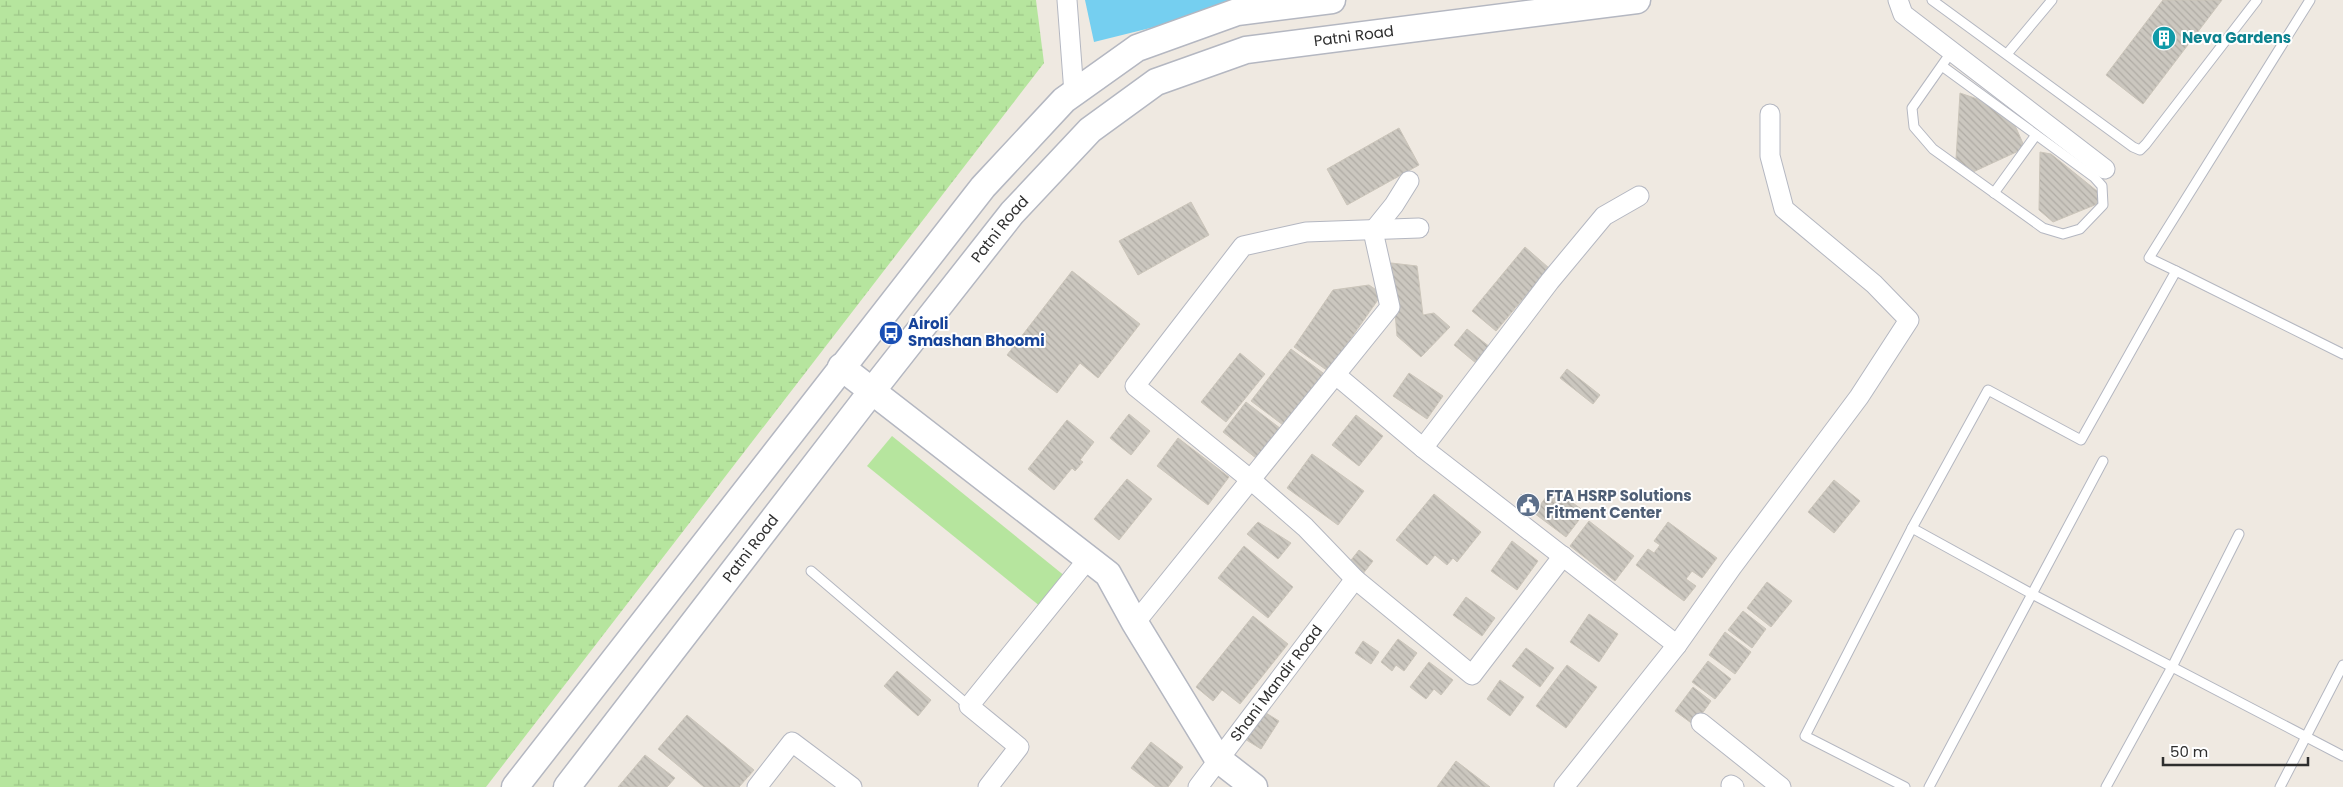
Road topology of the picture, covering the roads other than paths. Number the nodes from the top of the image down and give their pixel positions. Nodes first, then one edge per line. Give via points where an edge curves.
1 (1067, 0) edge
2 (1332, 0) edge
3 (1637, 0) edge
4 (1898, 0) edge
5 (1932, 0) edge
6 (2052, 0) edge
7 (2257, 0) edge
8 (2310, 0) edge
9 (2008, 54) junction
10 (1947, 59) junction
11 (1074, 93) junction
12 (1770, 114) dead end
13 (2036, 135) junction
14 (2074, 154) junction
15 (2105, 169) dead end
16 (1409, 181) dead end
17 (1994, 193) junction
18 (1639, 196) dead end
19 (1419, 228) dead end
20 (1373, 230) junction
21 (2176, 271) junction
22 (2343, 354) edge
23 (841, 367) junction
24 (1336, 375) junction
25 (872, 391) junction
26 (1423, 448) junction
27 (2104, 461) dead end
28 (1251, 480) junction
29 (1912, 528) junction
30 (2239, 534) dead end
31 (1563, 556) junction
32 (1088, 559) junction
33 (811, 571) dead end
34 (1356, 579) junction
35 (2032, 594) junction
36 (1135, 623) junction
37 (1677, 645) junction
38 (2343, 665) edge
39 (2172, 667) junction
40 (969, 706) junction
41 (1701, 722) dead end
42 (2306, 737) junction
43 (2343, 756) edge
44 (1218, 759) junction
45 (515, 787) edge
46 (567, 787) edge
47 (757, 787) edge
48 (852, 787) edge
49 (988, 787) edge
50 (1198, 787) edge
51 (1254, 787) edge
52 (1564, 787) edge
53 (1781, 787) edge
54 (1905, 787) edge
55 (1929, 787) edge
56 (2106, 787) edge
57 (2280, 787) edge

1 - 11 street
2 - 11 main road via 1237,12 1146,44
3 - 25 main road, Patni Road via 1246,50 1156,82 1090,130 1012,213
4 - 10 street via 1903,14
5 - 9 lane
6 - 9 lane
7 - 9 lane via 2140,150
8 - 21 lane via 2149,258
10 - 13 lane
10 - 14 street
10 - 17 lane via 1912,108 1914,127 1933,149
11 - 23 main road via 983,187
12 - 37 street via 1770,156 1784,209 1874,284 1909,320 1859,397
13 - 14 lane
13 - 17 lane
14 - 15 street
14 - 17 lane via 2102,186 2103,205 2080,229 2063,234 2043,228
16 - 20 street
18 - 26 street via 1604,216 1550,281
19 - 20 street
20 - 24 street via 1390,308
20 - 28 street via 1306,232 1243,246 1135,386
21 - 22 lane
21 - 29 lane via 2081,440 1988,390
23 - 25 main road
23 - 45 main road
24 - 26 street
24 - 28 street
25 - 32 main road
25 - 46 main road, Patni Road
26 - 31 street
27 - 35 lane
28 - 34 street via 1305,527
28 - 36 street
29 - 35 lane
29 - 54 lane via 1805,736
30 - 39 lane
31 - 34 street via 1472,675
31 - 37 street
32 - 36 main road via 1108,574
32 - 40 street
33 - 40 lane
34 - 44 street, Shani Mandir Road
35 - 39 lane
35 - 55 lane
36 - 44 main road
37 - 52 street
38 - 42 lane
39 - 42 lane
39 - 56 lane
40 - 49 street via 1019,747
41 - 53 street
42 - 43 lane
42 - 57 lane
44 - 50 street, Shani Mandir Road
44 - 51 main road
47 - 48 street via 792,742

